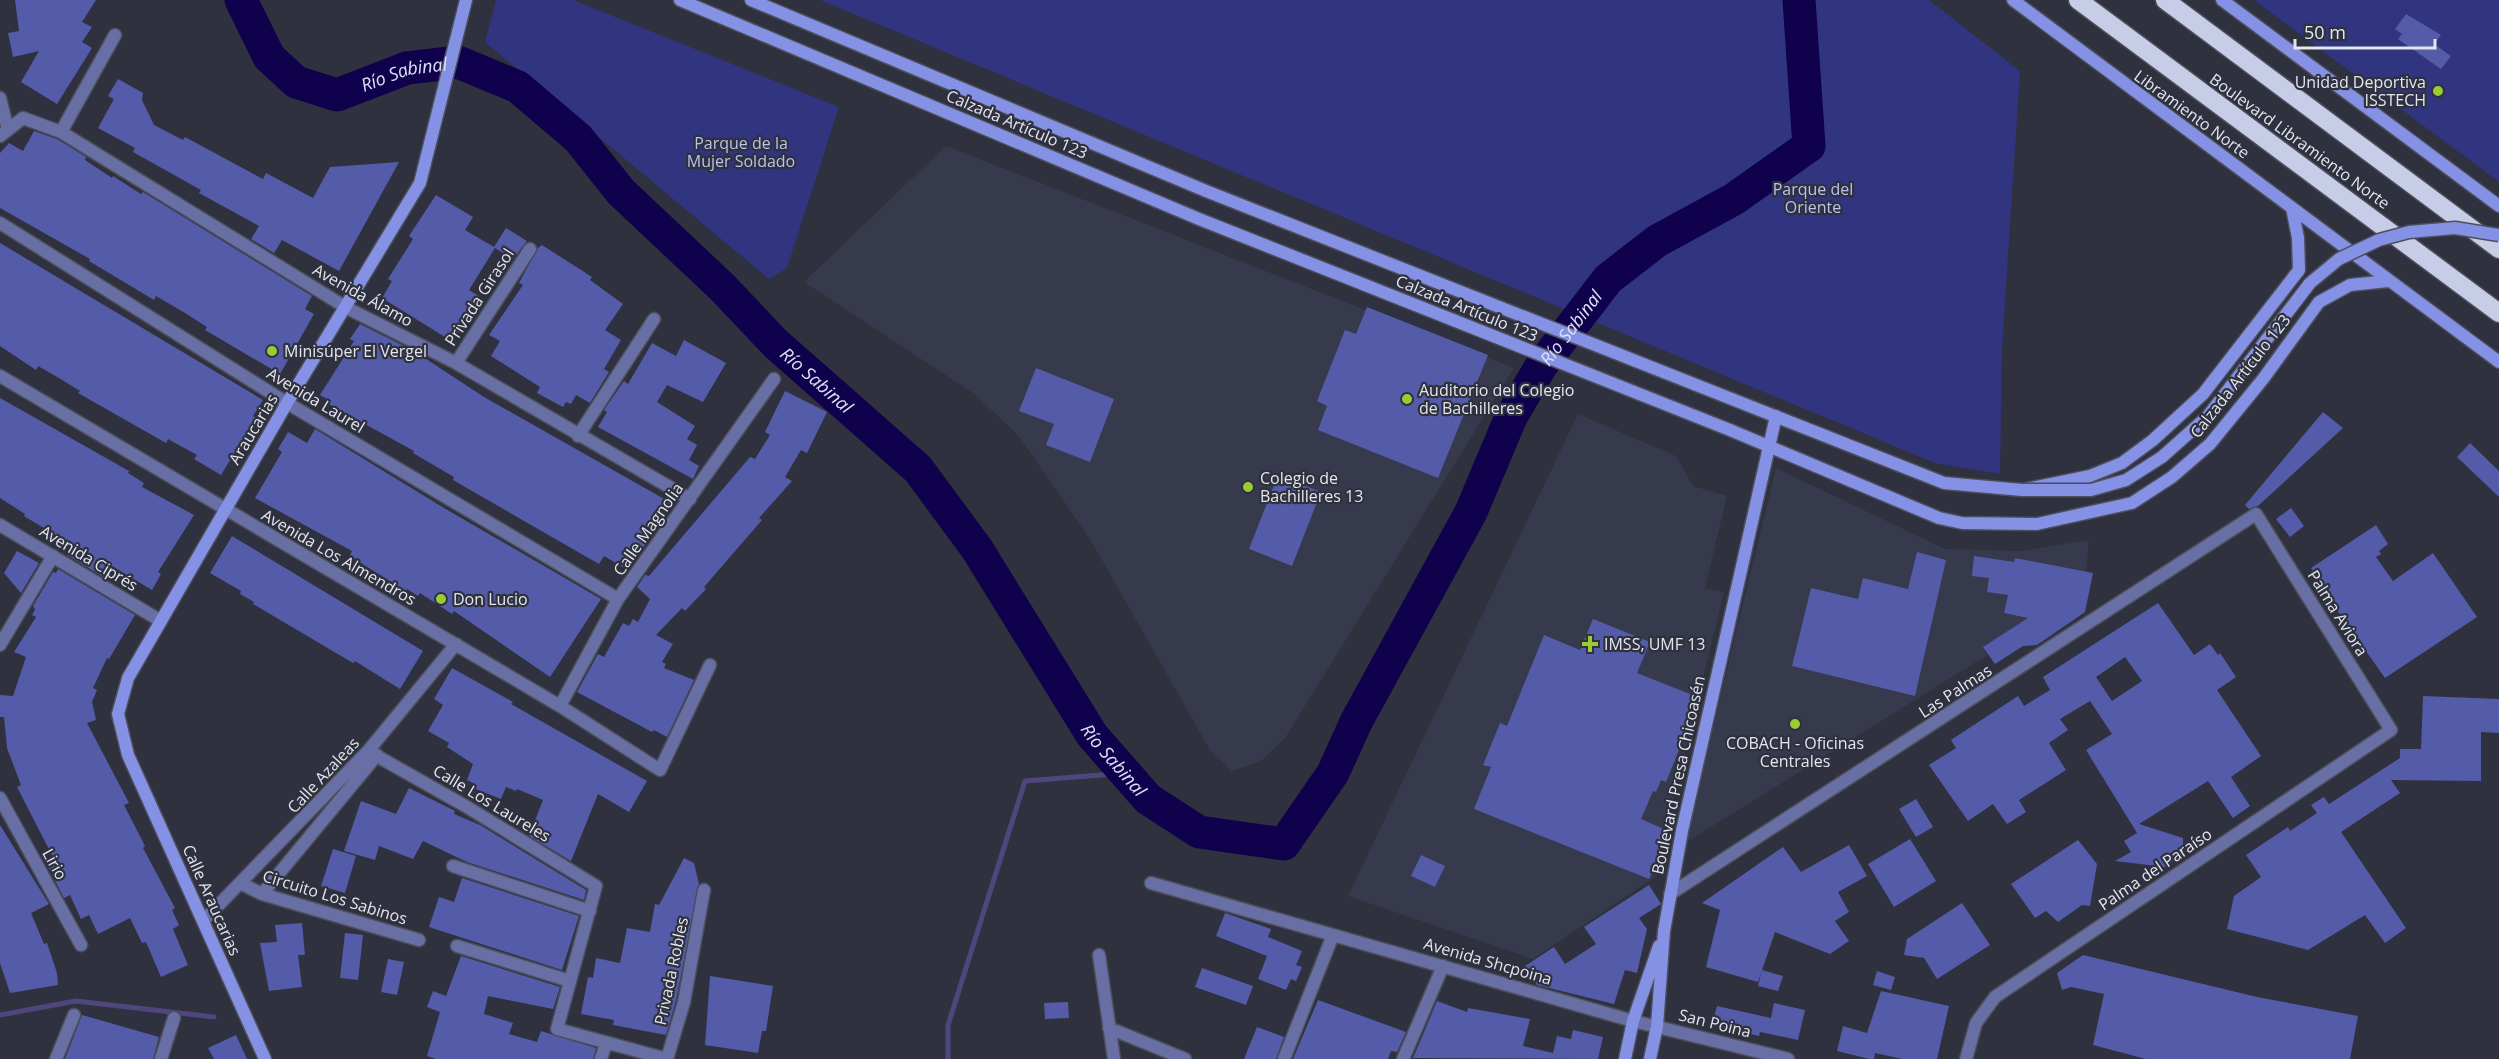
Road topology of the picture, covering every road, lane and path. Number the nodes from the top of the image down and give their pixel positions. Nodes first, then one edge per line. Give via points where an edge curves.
1 (466, 0) edge
2 (680, 0) edge
3 (751, 0) edge
4 (2013, 0) edge
5 (2078, 0) edge
6 (2165, 0) edge
7 (2222, 0) edge
8 (115, 35) dead end
9 (0, 98) edge
10 (61, 132) junction
11 (4, 133) edge
12 (2499, 206) edge
13 (2292, 208) junction
14 (0, 223) edge
15 (2499, 235) edge
16 (530, 249) dead end
17 (2499, 249) edge
18 (2388, 281) junction
19 (347, 308) junction
20 (2499, 313) edge
21 (654, 320) dead end
22 (2499, 362) edge
23 (456, 363) junction
24 (0, 376) edge
25 (774, 379) dead end
26 (287, 403) junction
27 (1776, 416) junction
28 (578, 436) junction
29 (1767, 445) junction
30 (2022, 490) junction
31 (690, 499) junction
32 (225, 510) junction
33 (2256, 514) joint
34 (0, 525) edge
35 (53, 556) junction
36 (618, 600) junction
37 (161, 621) junction
38 (456, 644) junction
39 (0, 645) edge
40 (710, 665) dead end
41 (560, 706) junction
42 (2391, 730) joint
43 (373, 753) junction
44 (128, 755) joint
45 (0, 798) edge
46 (453, 866) dead end
47 (1151, 883) dead end
48 (242, 884) junction
49 (704, 890) dead end
50 (262, 894) junction
51 (1670, 894) junction
52 (590, 910) junction
53 (204, 920) junction
54 (1664, 931) junction
55 (1333, 934) junction
56 (419, 940) dead end
57 (81, 945) dead end
58 (457, 946) dead end
59 (1099, 955) dead end
60 (1443, 966) junction
61 (570, 981) junction
62 (74, 1015) dead end
63 (174, 1018) dead end
64 (1633, 1021) junction
65 (1657, 1026) junction
66 (1109, 1028) junction
67 (606, 1043) junction
68 (56, 1059) edge
69 (161, 1059) edge
70 (265, 1059) edge
71 (601, 1059) edge
72 (667, 1059) edge
73 (1114, 1059) edge
74 (1185, 1059) edge
75 (1284, 1059) edge
76 (1403, 1059) edge
77 (1625, 1059) edge
78 (1650, 1059) edge
79 (1788, 1059) edge
80 (1966, 1059) edge

1 - 19 main road, Araucarias via 420,183
2 - 29 main road, Calzada Artículo 123 via 1199,219
3 - 27 main road, Calzada Artículo 123 via 1206,191
4 - 13 main road, Libramiento Norte
5 - 20 highway, Boulevard Libramiento Norte
6 - 17 highway, Boulevard Libramiento Norte
7 - 12 main road
8 - 10 street
9 - 11 street
10 - 11 street, Avenida Álamo via 23,117
10 - 19 street, Avenida Álamo
13 - 18 main road, Libramiento Norte
13 - 30 main road, Calzada Artículo 123 via 2299,270 2203,394 2122,463 2090,476
14 - 26 street, Avenida Laurel
15 - 30 main road, bridge via 2455,228 2409,232 2379,240 2339,259 2310,284 2208,416 2162,457 2126,480 2091,490
16 - 23 street, Privada Girasol
18 - 22 main road, Libramiento Norte
18 - 29 main road, Calzada Artículo 123 via 2350,285 2319,302 2210,444 2172,477 2132,503 2037,524 1962,523 1940,518
19 - 23 street, Avenida Álamo
19 - 26 main road, Araucarias
21 - 28 street
23 - 28 street, Avenida Álamo
24 - 32 street, Avenida Los Almendros
25 - 31 street, Calle Magnolia
26 - 32 main road, Araucarias
26 - 36 street, Avenida Laurel
27 - 29 main road, Boulevard Presa Chicoasén
27 - 30 main road, Calzada Artículo 123 via 1944,483
28 - 31 street, Avenida Álamo
29 - 51 main road, Boulevard Presa Chicoasén
31 - 36 street, Calle Magnolia
32 - 37 main road, Araucarias
32 - 38 street, Avenida Los Almendros
33 - 42 street, Palma Aviora
33 - 51 street, Las Palmas
34 - 35 street, Avenida Ciprés
35 - 37 street, Avenida Ciprés
35 - 39 street
36 - 41 street, Calle Magnolia
37 - 44 main road, Araucarias via 128,678 118,714
38 - 41 street, Avenida Los Almendros
38 - 43 street, Calle Azaleas
40 - 41 street, Avenida Los Almendros via 660,770
42 - 80 street, Palma del Paraíso via 1995,997 1976,1023
43 - 48 street, Calle Azaleas
43 - 50 street
43 - 52 street, Calle Los Laureles via 596,886
44 - 53 main road, Calle Araucarias
45 - 57 street, Lirio
46 - 52 street
47 - 55 street, Avenida Shcpoina
48 - 50 street, Circuito Los Sabinos
48 - 53 street, Calle Azaleas
49 - 72 street, Privada Robles via 684,1002
50 - 56 street, Circuito Los Sabinos
51 - 54 main road, Boulevard Presa Chicoasén
52 - 61 street
53 - 70 main road, Calle Araucarias
54 - 64 main road, Boulevard Presa Chicoasén
54 - 65 main road, Boulevard Presa Chicoasén
55 - 60 street, Avenida Shcpoina
55 - 75 street
58 - 61 street
59 - 66 street
60 - 64 street, Avenida Shcpoina
60 - 76 street
61 - 67 street via 557,1029
62 - 68 street
63 - 69 street
64 - 65 street, San Poina
64 - 77 main road, Boulevard Presa Chicoasén
65 - 78 main road, Boulevard Presa Chicoasén
65 - 79 street, San Poina
66 - 73 street
66 - 74 street
67 - 71 street
67 - 72 street

